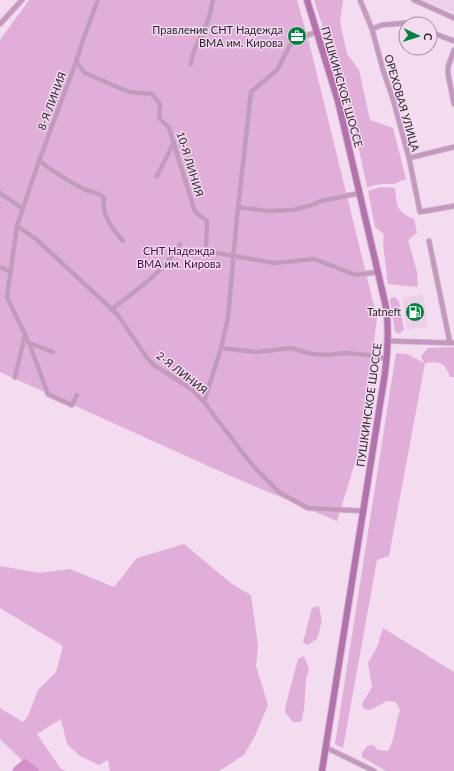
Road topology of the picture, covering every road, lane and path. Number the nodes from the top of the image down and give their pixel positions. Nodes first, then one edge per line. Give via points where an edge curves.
1 (22, 0) edge
2 (98, 0) edge
3 (213, 0) edge
4 (307, 0) edge
5 (360, 0) edge
6 (414, 0) edge
7 (454, 18) edge
8 (0, 24) edge
9 (398, 24) edge
10 (372, 29) junction
11 (317, 32) junction
12 (438, 35) edge
13 (454, 41) edge
14 (454, 50) edge
15 (76, 62) junction
16 (191, 64) dead end
17 (454, 104) edge
18 (174, 142) junction
19 (454, 147) edge
20 (408, 158) junction
21 (39, 161) junction
22 (157, 176) dead end
23 (0, 192) edge
24 (360, 193) junction
25 (454, 206) edge
26 (238, 207) junction
27 (22, 209) junction
28 (17, 226) junction
29 (429, 240) dead end
30 (123, 241) dead end
31 (180, 244) dead end
32 (233, 256) junction
33 (0, 267) edge
34 (11, 272) junction
35 (378, 272) junction
36 (112, 309) junction
37 (25, 335) junction
38 (389, 341) junction
39 (29, 343) junction
40 (452, 343) edge
41 (221, 348) junction
42 (53, 352) dead end
43 (387, 358) junction
44 (15, 377) dead end
45 (77, 395) dead end
46 (204, 402) junction
47 (363, 511) junction
48 (326, 747) junction
49 (322, 771) edge
50 (374, 771) edge

1 - 8 street
2 - 15 street, 8-Я ЛИНИЯ
3 - 16 street
4 - 11 main road, ПУШКИНСКОЕ ШОССЕ
5 - 10 street, ОРЕХОВАЯ УЛИЦА
6 - 7 street
9 - 10 street
10 - 20 street, ОРЕХОВАЯ УЛИЦА
11 - 24 main road, ПУШКИНСКОЕ ШОССЕ via 338,101
11 - 26 street via 302,36 290,45 277,70 251,92
12 - 13 street
14 - 17 street via 448,67
15 - 18 street, 10-Я ЛИНИЯ via 85,73 129,92 152,94 160,104 159,118 169,128
15 - 21 street, 8-Я ЛИНИЯ
18 - 22 street
18 - 32 street, 10-Я ЛИНИЯ via 195,212 207,221 206,248 211,252
19 - 20 street
20 - 25 street, ОРЕХОВАЯ УЛИЦА via 420,212
21 - 27 street, 8-Я ЛИНИЯ
21 - 30 street via 66,179 104,197 104,212 112,229
23 - 27 street
24 - 26 street via 294,210 267,211
24 - 35 main road, ПУШКИНСКОЕ ШОССЕ
26 - 32 street
27 - 28 street
28 - 34 street
28 - 36 street, 2-Я ЛИНИЯ via 36,239
29 - 40 street
31 - 36 street via 159,271
32 - 35 street via 274,263 314,259 352,274
32 - 41 street via 228,318
33 - 34 street
34 - 37 street via 7,297
35 - 38 main road, ПУШКИНСКОЕ ШОССЕ via 386,307
36 - 46 street, 2-Я ЛИНИЯ via 148,359 190,388
37 - 39 street
37 - 44 street
38 - 40 street
38 - 43 main road, ПУШКИНСКОЕ ШОССЕ
39 - 42 street
39 - 45 street via 48,394 72,405
41 - 43 street via 258,352 291,348 312,354 345,353
41 - 46 street
43 - 47 main road, ПУШКИНСКОЕ ШОССЕ
46 - 47 street, 2-Я ЛИНИЯ via 253,466 279,492 308,508
47 - 48 main road, ПУШКИНСКОЕ ШОССЕ
48 - 49 main road, ПУШКИНСКОЕ ШОССЕ
48 - 50 street

